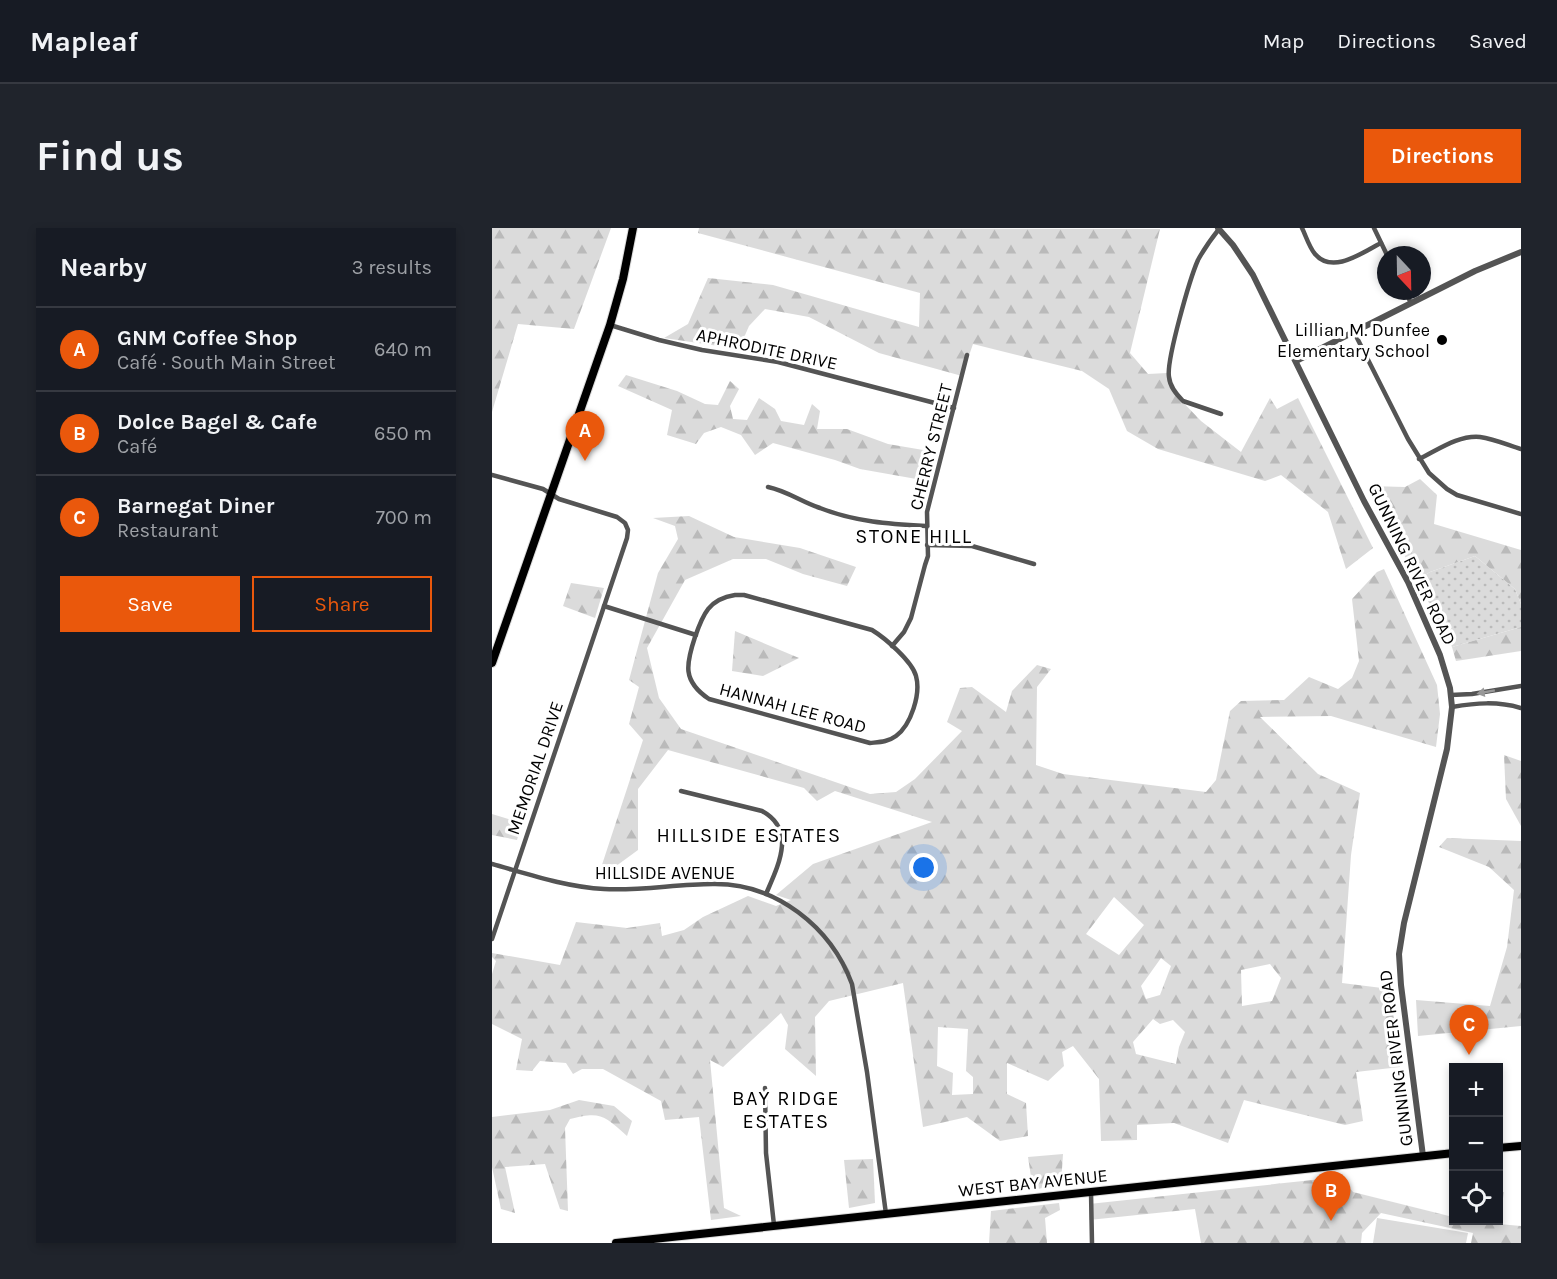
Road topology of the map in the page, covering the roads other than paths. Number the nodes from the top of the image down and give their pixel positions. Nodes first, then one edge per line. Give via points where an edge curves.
1 (633, 228) edge
2 (1302, 228) edge
3 (1374, 228) edge
4 (1218, 229) edge
5 (1381, 243) junction
6 (1382, 246) edge
7 (1521, 252) edge
8 (1410, 300) edge
9 (1411, 303) junction
10 (610, 325) junction
11 (1354, 332) junction
12 (967, 355) dead end
13 (1296, 361) junction
14 (954, 408) junction
15 (1221, 414) dead end
16 (1521, 449) edge
17 (1419, 459) junction
18 (492, 475) edge
19 (768, 487) dead end
20 (552, 493) junction
21 (1521, 514) edge
22 (926, 526) junction
23 (927, 545) junction
24 (1034, 564) dead end
25 (604, 606) junction
26 (696, 635) junction
27 (892, 646) junction
28 (492, 663) edge
29 (1521, 686) edge
30 (1451, 695) junction
31 (1452, 707) junction
32 (1521, 708) edge
33 (681, 791) dead end
34 (492, 864) edge
35 (515, 871) junction
36 (766, 894) junction
37 (492, 939) edge
38 (765, 1088) dead end
39 (1521, 1146) edge
40 (1503, 1148) edge
41 (1449, 1153) edge
42 (1423, 1156) junction
43 (1091, 1192) junction
44 (886, 1214) junction
45 (774, 1226) junction
46 (616, 1243) edge
47 (1092, 1243) edge

1 - 10 main road
2 - 5 street via 1315,253 1334,264
3 - 5 street
4 - 13 street, GUNNING RIVER ROAD via 1242,256
4 - 15 street via 1194,270 1168,368 1170,385 1179,397
5 - 6 street
7 - 9 street
8 - 9 street
9 - 11 street
10 - 14 street, APHRODITE DRIVE via 702,350 778,362
10 - 20 main road
11 - 13 street
11 - 17 street
12 - 14 street, CHERRY STREET
13 - 30 street, GUNNING RIVER ROAD via 1408,582 1440,655
14 - 22 street, CHERRY STREET
16 - 17 street via 1470,437
17 - 21 street via 1447,489
18 - 20 street
19 - 22 street via 873,523
20 - 25 street, MEMORIAL DRIVE via 559,499 616,516 625,523 627,538
20 - 28 main road
22 - 23 street, CHERRY STREET
23 - 24 street via 972,546
23 - 27 street, CHERRY STREET via 928,556 911,618
25 - 26 street
25 - 35 street, MEMORIAL DRIVE
26 - 27 street, HANNAH LEE ROAD via 710,605 718,599 744,595 872,630
26 - 27 street, HANNAH LEE ROAD via 687,661 688,671 698,691 709,699 870,743 885,742 905,728 916,700 918,689 913,669
29 -> 30 street
30 - 31 street, GUNNING RIVER ROAD
31 - 32 street via 1491,702
31 - 42 street, GUNNING RIVER ROAD via 1447,749 1399,954
33 - 36 street via 770,816 782,838 782,856
34 - 35 street, HILLSIDE AVENUE
35 - 36 street, HILLSIDE AVENUE via 601,889 714,884
35 - 37 street, MEMORIAL DRIVE
36 - 44 street, HILLSIDE AVENUE via 796,910 819,930 847,971 856,1001
38 - 45 street via 766,1153
39 - 40 main road
41 - 42 main road, WEST BAY AVENUE
42 - 43 main road, WEST BAY AVENUE
43 - 44 main road, WEST BAY AVENUE
43 - 47 street
44 - 45 main road, WEST BAY AVENUE
45 - 46 main road, WEST BAY AVENUE

